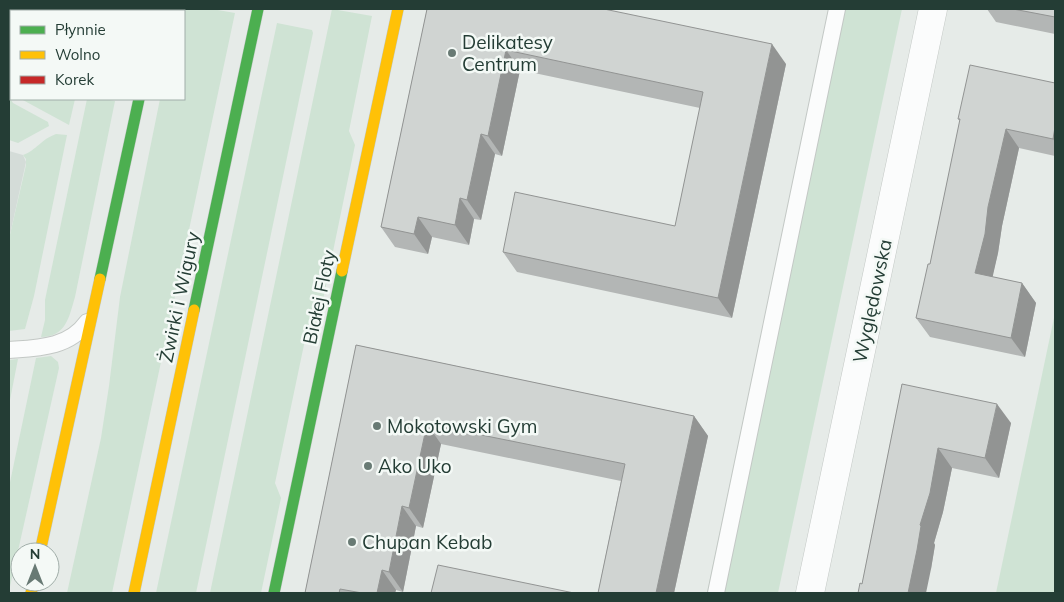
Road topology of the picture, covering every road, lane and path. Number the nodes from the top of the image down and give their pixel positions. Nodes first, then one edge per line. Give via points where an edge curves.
1 (258, 9) edge
2 (398, 9) edge
3 (837, 9) edge
4 (934, 9) edge
5 (138, 100) edge
6 (94, 310) junction
7 (9, 350) edge
8 (42, 542) edge
9 (134, 593) edge
10 (274, 593) edge
11 (716, 593) edge
12 (810, 593) edge

1 - 9 main road, Żwirki i Wigury
2 - 10 main road, Białej Floty
3 - 11 lane
4 - 12 street, Wyględowska
5 - 6 main road
6 - 7 lane via 86,324 66,341
6 - 8 main road

